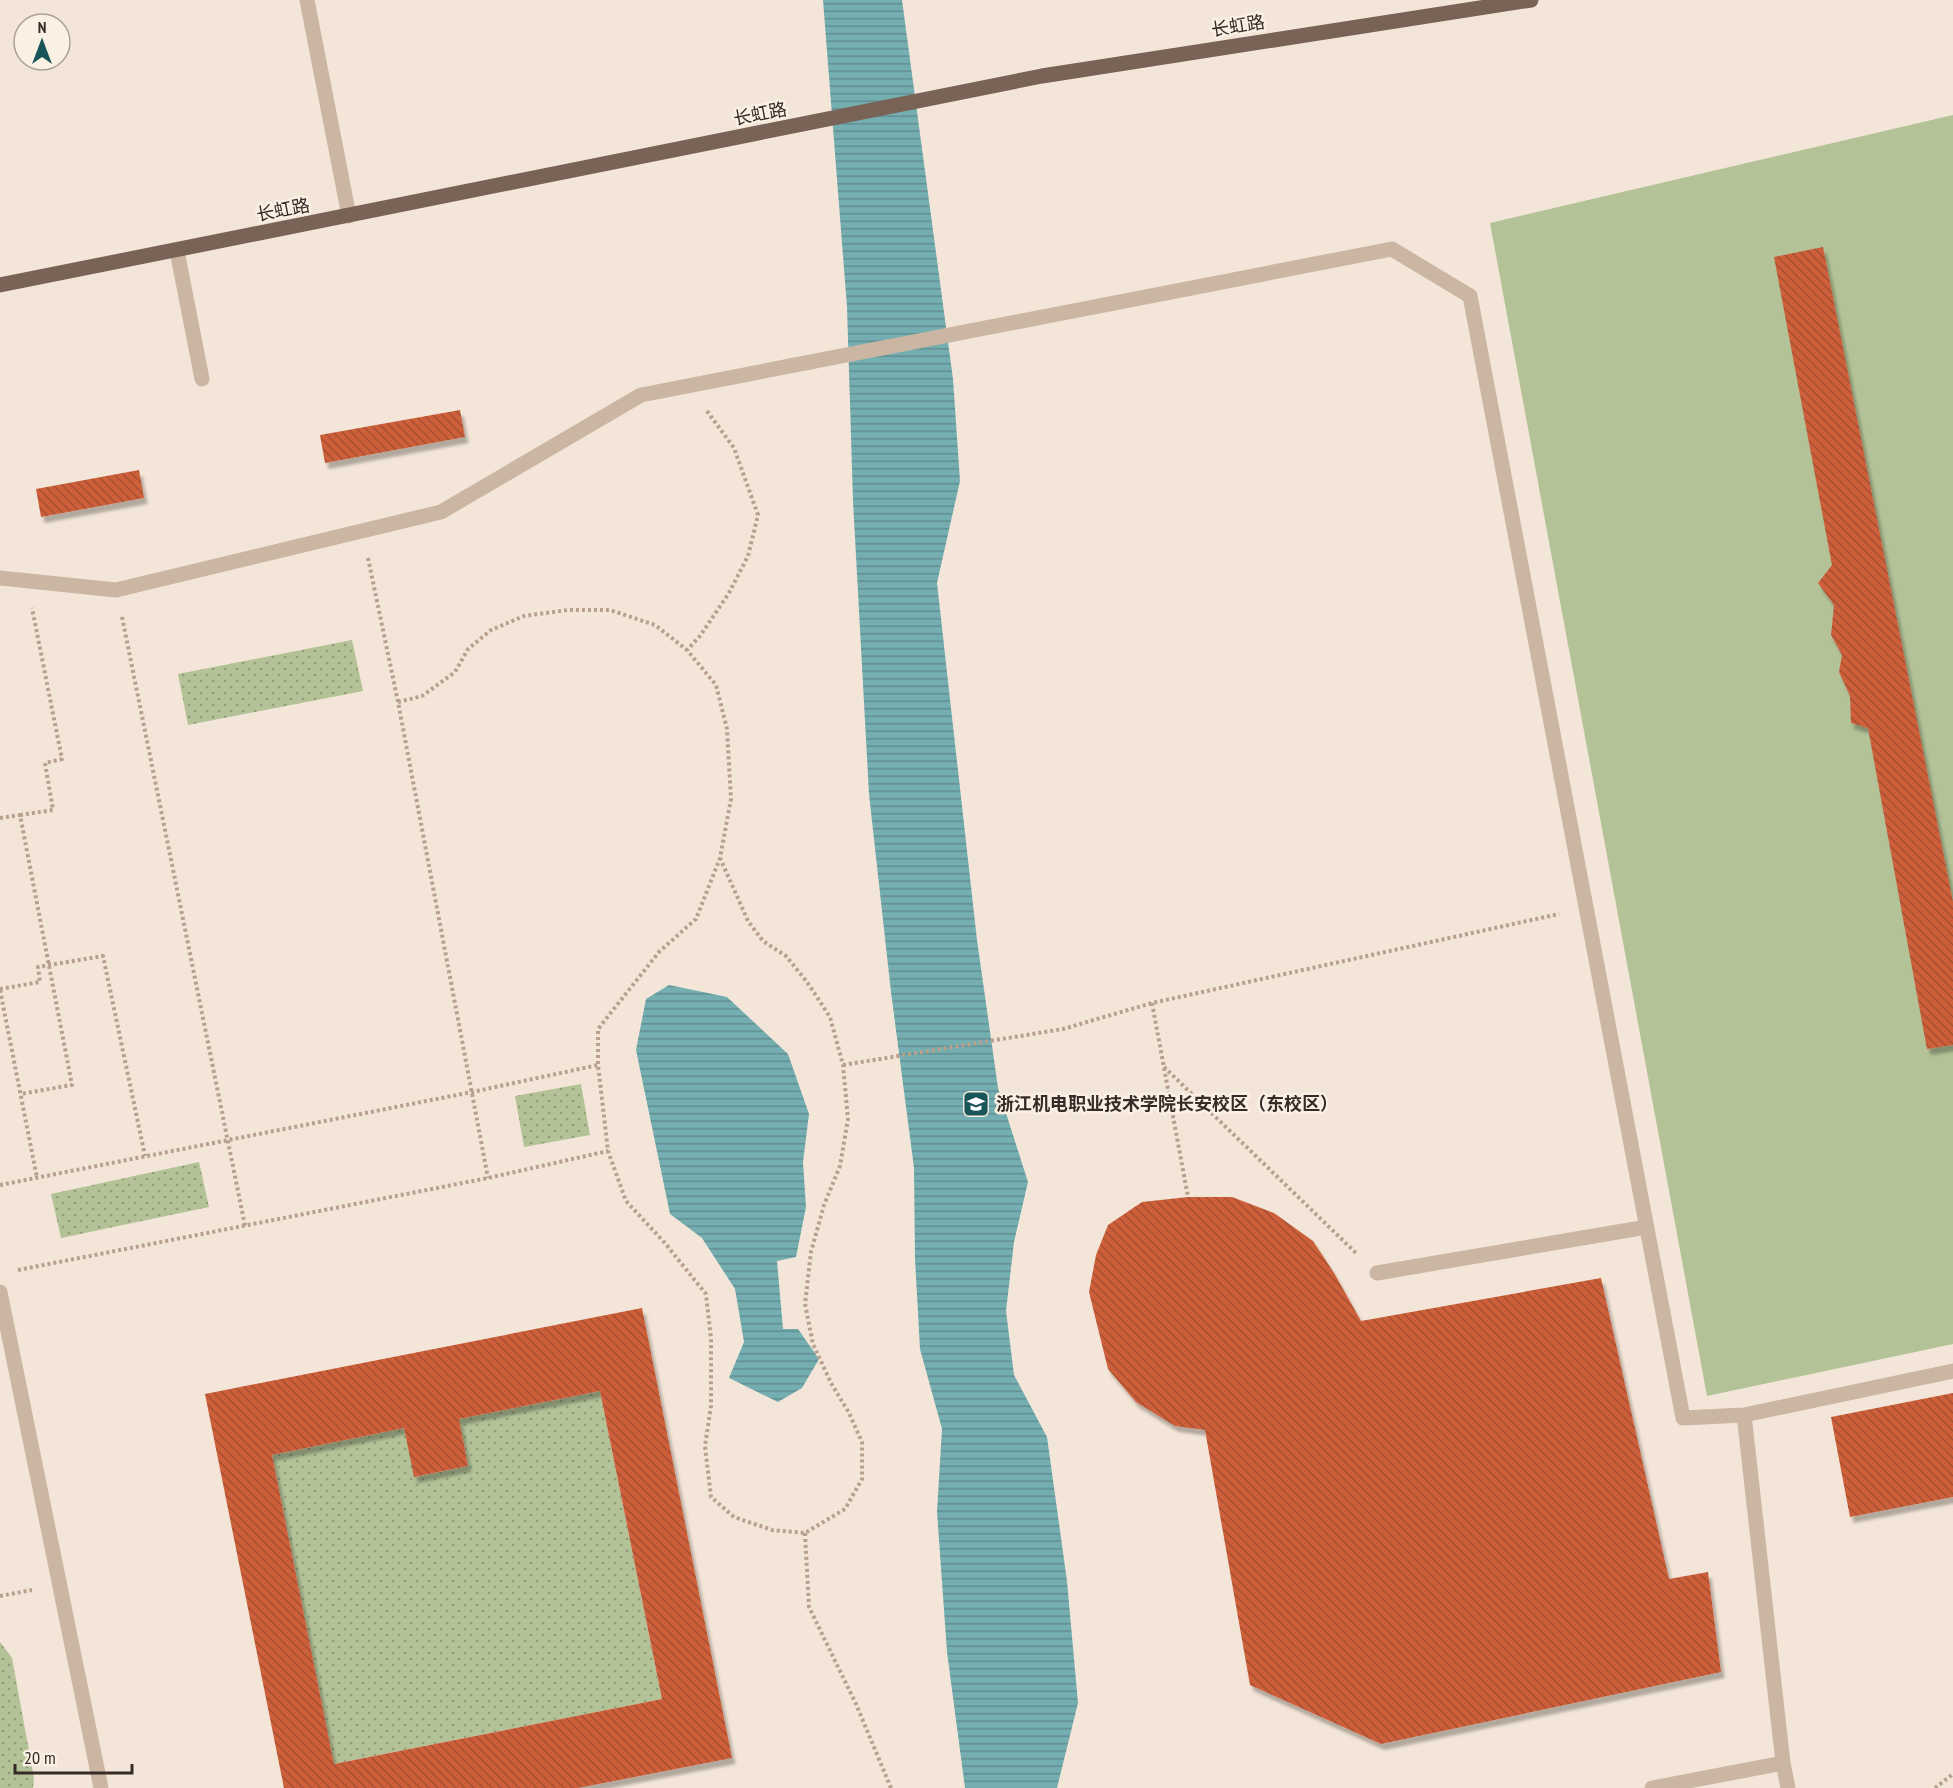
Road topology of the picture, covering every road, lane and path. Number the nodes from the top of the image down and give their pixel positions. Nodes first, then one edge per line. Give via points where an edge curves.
1 (307, 0) edge
2 (1531, 0) edge
3 (349, 216) junction
4 (177, 251) junction
5 (0, 285) edge
6 (202, 378) dead end
7 (689, 386) junction
8 (362, 531) junction
9 (0, 578) edge
10 (27, 581) junction
11 (116, 590) junction
12 (687, 650) junction
13 (398, 702) junction
14 (20, 815) junction
15 (0, 818) edge
16 (720, 858) junction
17 (1587, 908) junction
18 (49, 966) junction
19 (0, 990) edge
20 (1152, 1003) junction
21 (845, 1064) junction
22 (597, 1065) junction
23 (1164, 1067) junction
24 (472, 1092) junction
25 (20, 1094) junction
26 (228, 1140) junction
27 (608, 1150) junction
28 (145, 1156) junction
29 (37, 1178) junction
30 (488, 1178) junction
31 (0, 1185) edge
32 (1188, 1197) dead end
33 (245, 1226) junction
34 (1647, 1227) junction
35 (12, 1272) dead end
36 (1377, 1273) joint
37 (0, 1292) edge
38 (1953, 1371) edge
39 (1744, 1415) junction
40 (805, 1533) junction
41 (1784, 1763) junction
42 (1953, 1774) edge
43 (101, 1788) edge
44 (891, 1788) edge
45 (1652, 1788) edge
46 (1788, 1788) edge
47 (1935, 1788) edge

1 - 3 street
2 - 3 main road, 长虹路 via 1042,76
3 - 4 main road, 长虹路
4 - 5 main road, 长虹路
4 - 6 street
7 - 8 street via 641,395 441,512
7 - 12 path via 734,448 758,516 747,556 729,593
7 - 17 street via 1392,249 1470,296
8 - 11 street
8 - 13 path
9 - 10 street
10 - 11 street
10 - 14 path via 62,759 45,763 54,810
11 - 26 path
12 - 13 path via 655,625 610,610 524,616 491,630 468,649 455,672 422,696
12 - 16 path via 716,685 727,729 731,799
13 - 24 path
14 - 15 path
14 - 18 path
16 - 21 path via 747,921 763,941 786,956 830,1017
16 - 22 path via 696,919 659,952 597,1029
17 - 20 path
17 - 34 street
18 - 19 path via 38,967 40,982
18 - 25 path via 72,1085
18 - 28 path via 103,956
19 - 25 path
20 - 21 path via 1063,1029
20 - 23 path
21 - 40 path via 848,1119 840,1166 811,1252 805,1304 813,1344 862,1443 862,1479 845,1509
22 - 24 path
22 - 27 path
23 - 32 path
23 - 36 path
24 - 26 path
24 - 30 path
25 - 29 path
26 - 28 path
26 - 33 path
27 - 30 path
27 - 40 path via 626,1201 706,1294 711,1406 705,1446 711,1497 734,1517 772,1530
28 - 29 path
29 - 31 path
30 - 33 path
33 - 35 path
34 - 36 street
34 - 39 street via 1683,1418
37 - 43 street
38 - 39 street
39 - 41 street
40 - 44 path via 809,1607
41 - 45 street
41 - 46 street
42 - 47 path

